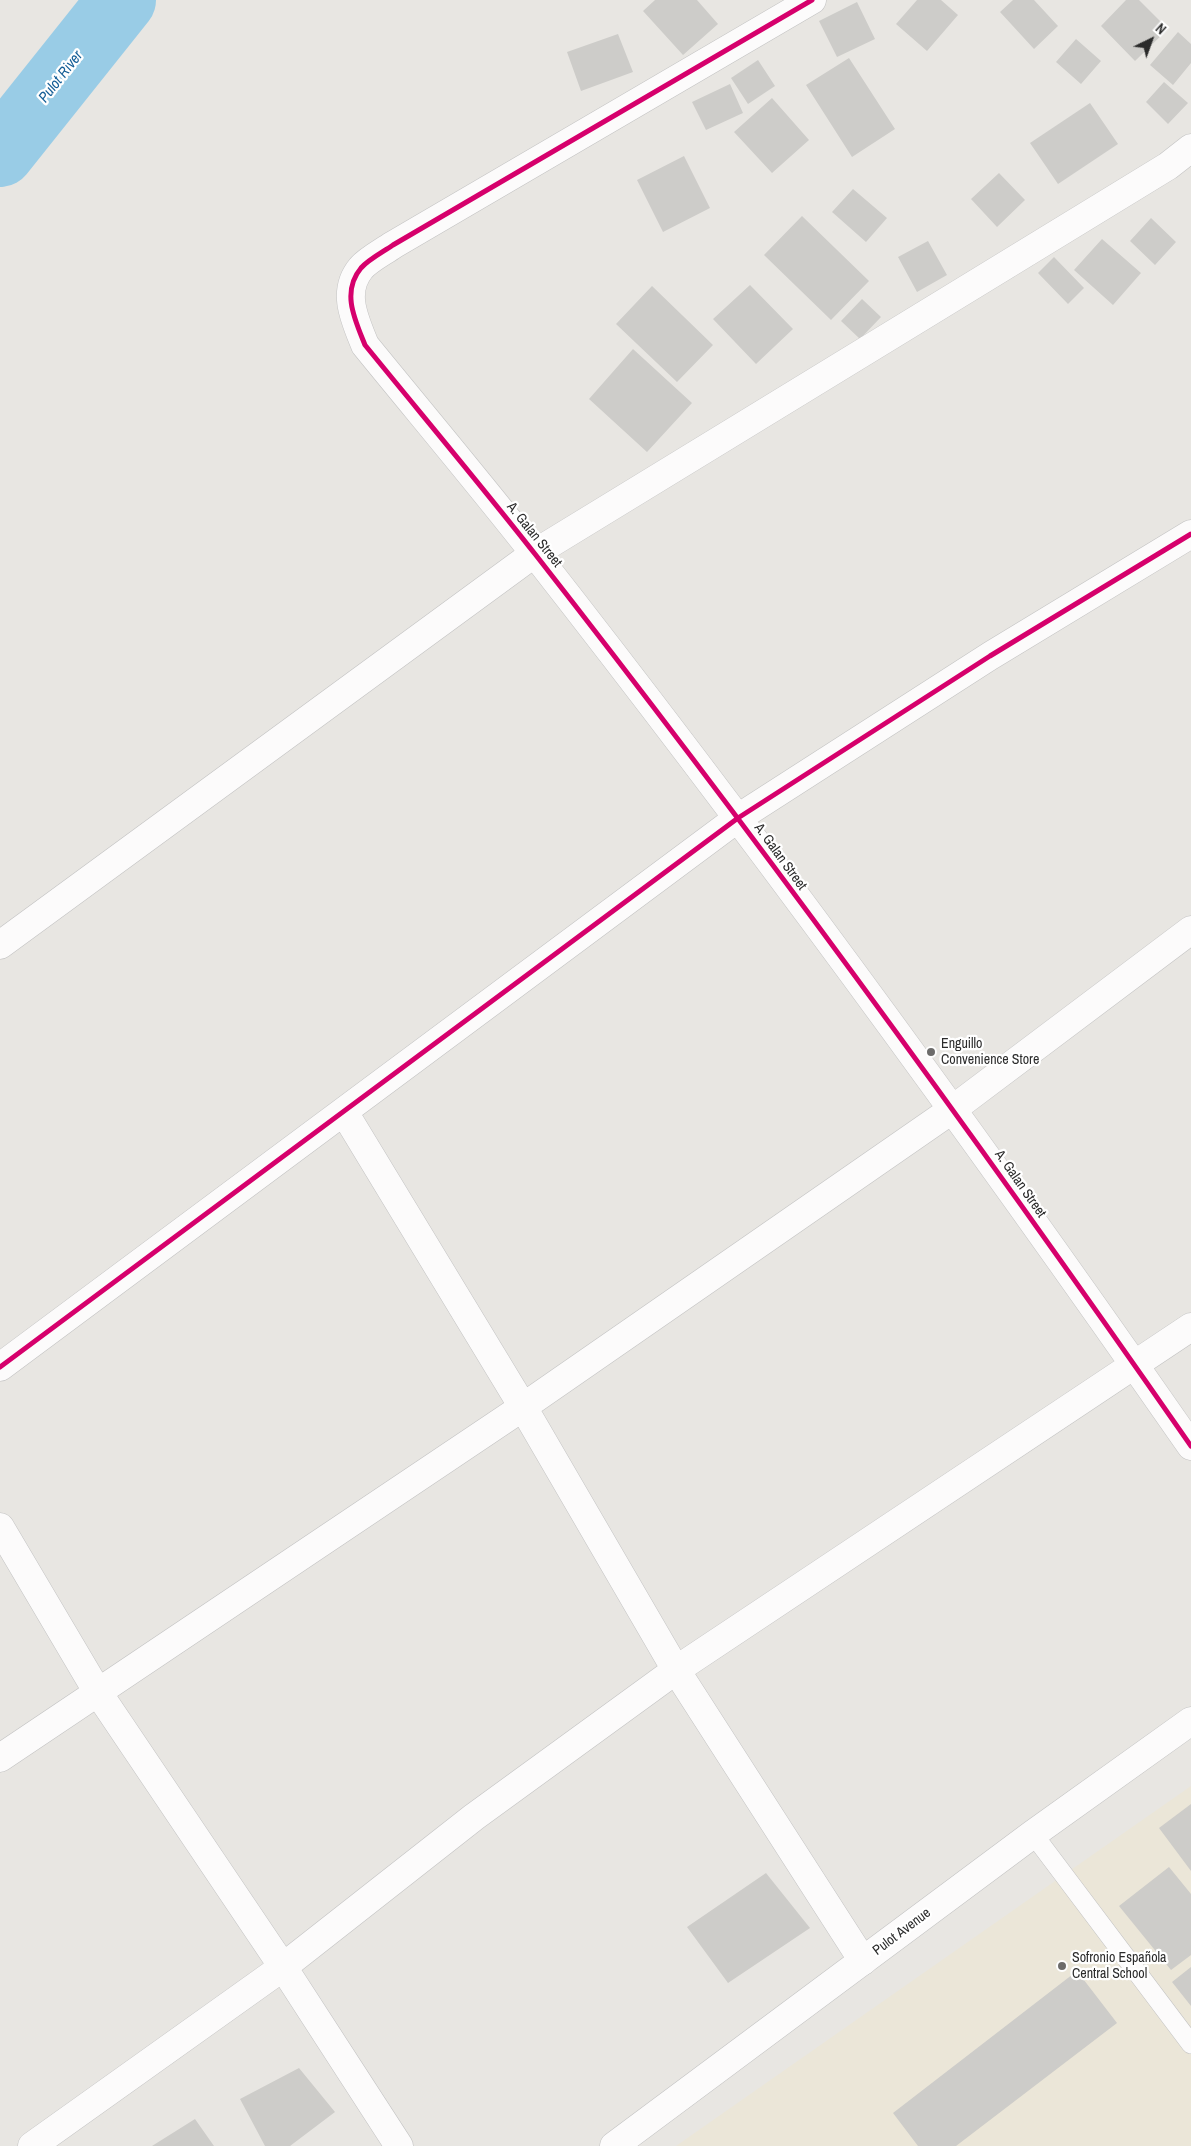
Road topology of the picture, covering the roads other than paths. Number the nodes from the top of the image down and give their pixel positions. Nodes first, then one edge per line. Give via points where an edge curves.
1 (812, 0) edge
2 (1191, 148) edge
3 (1191, 534) edge
4 (535, 553) junction
5 (738, 818) junction
6 (1191, 930) edge
7 (0, 945) edge
8 (953, 1109) junction
9 (344, 1112) junction
10 (1191, 1327) edge
11 (1135, 1366) junction
12 (0, 1367) edge
13 (523, 1407) junction
14 (1191, 1446) edge
15 (0, 1527) edge
16 (676, 1670) junction
17 (97, 1691) junction
18 (1191, 1721) edge
19 (0, 1758) edge
20 (1033, 1834) junction
21 (863, 1961) junction
22 (283, 1966) junction
23 (1191, 2044) edge
24 (32, 2146) edge
25 (399, 2146) edge
26 (614, 2146) edge

1 - 4 street, A. Galan Street via 393,245 361,268 351,289 352,311 366,345
2 - 4 street via 1168,166 902,331
3 - 5 street via 990,656
4 - 5 street, A. Galan Street
4 - 7 street
5 - 8 street, A. Galan Street
5 - 9 street
6 - 8 street
8 - 11 street, A. Galan Street
8 - 13 street
9 - 12 street
9 - 13 street
10 - 11 street
11 - 14 street, A. Galan Street
11 - 16 street
13 - 16 street
13 - 17 street
15 - 17 street
16 - 21 street
16 - 22 street via 474,1817
17 - 19 street
17 - 22 street
18 - 20 street, Pulot Avenue
20 - 21 street, Pulot Avenue
20 - 23 lane
21 - 26 street, Pulot Avenue
22 - 24 street
22 - 25 street

